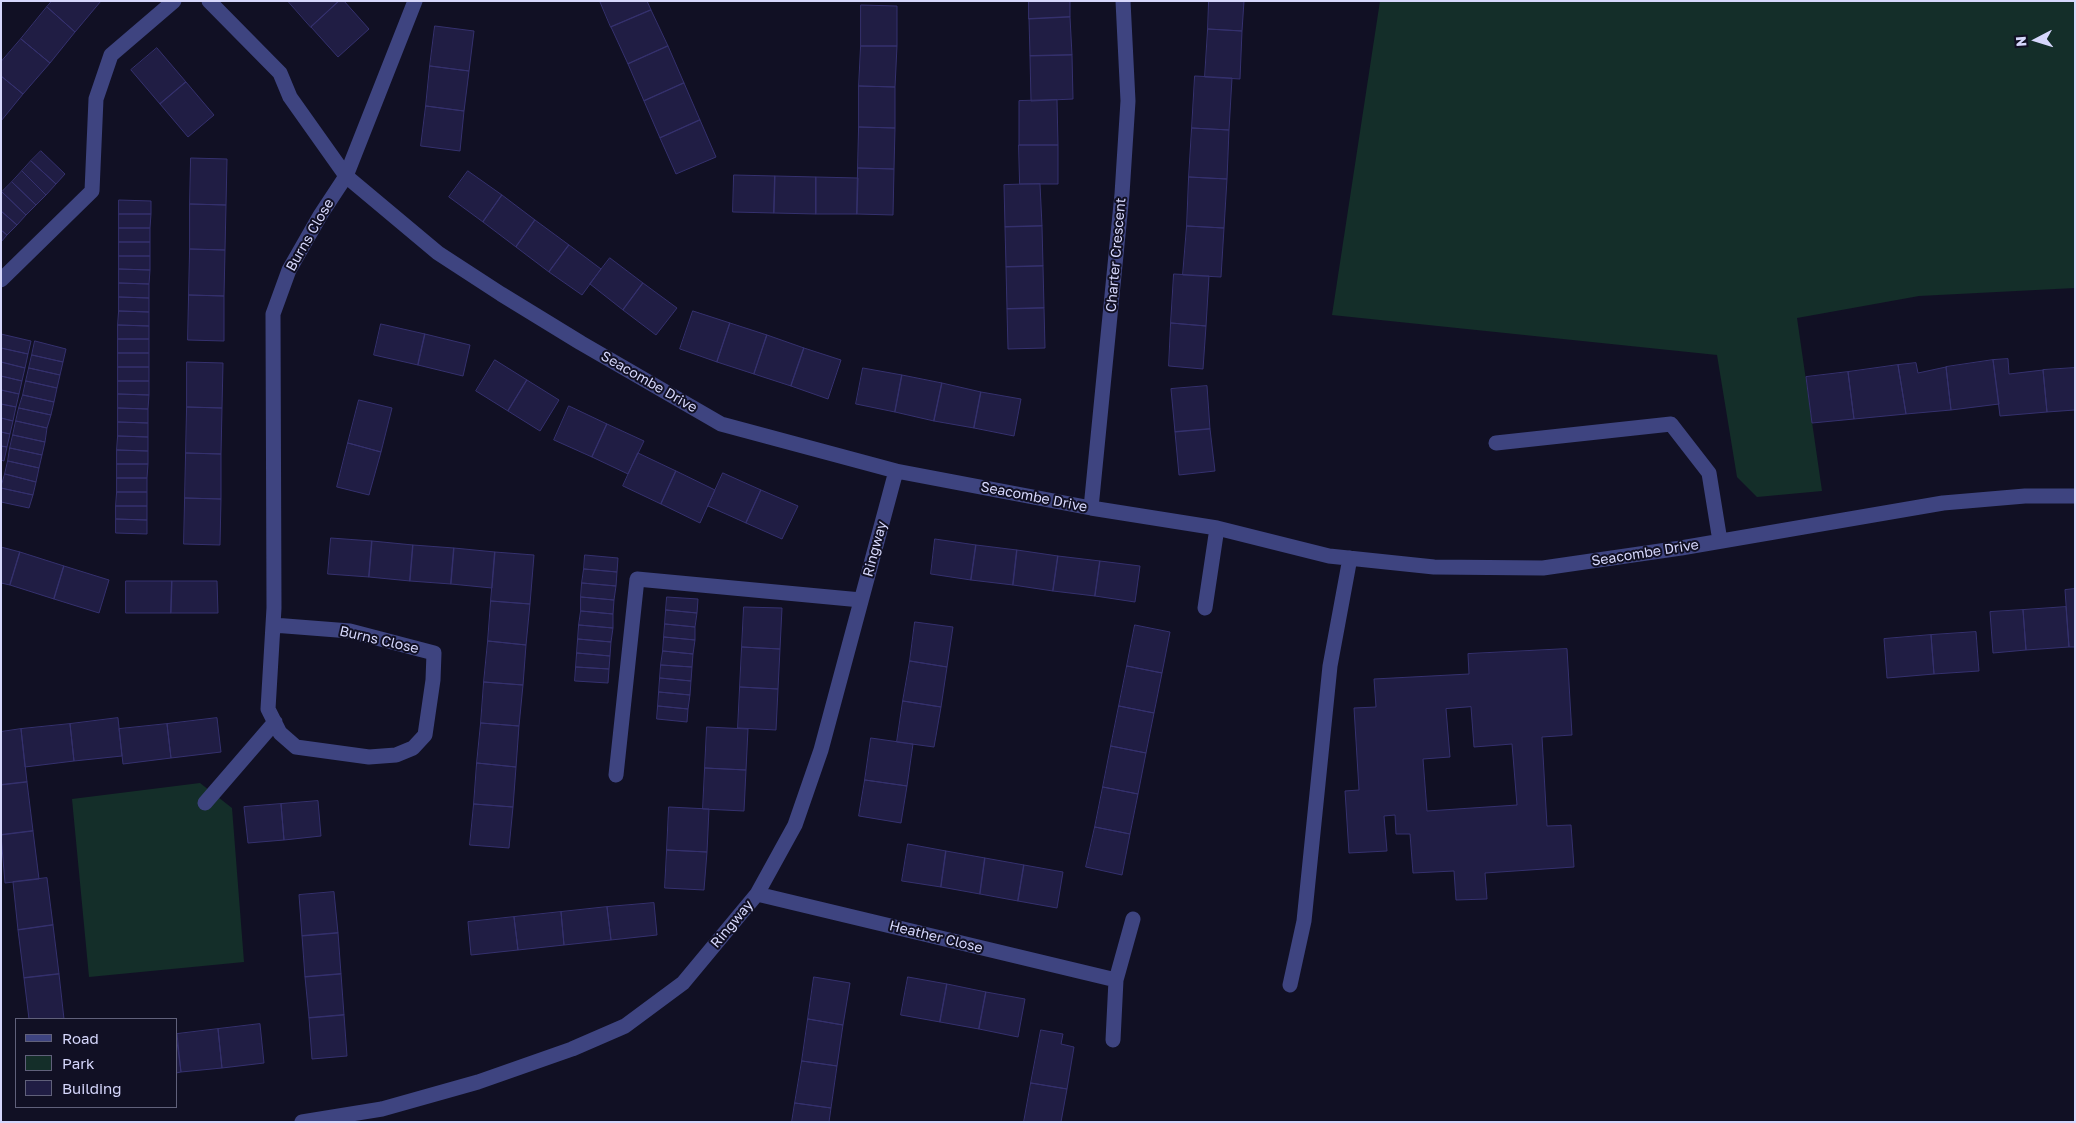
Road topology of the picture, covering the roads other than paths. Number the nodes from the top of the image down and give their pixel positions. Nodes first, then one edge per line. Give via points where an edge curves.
1 (174, 1) edge
2 (209, 1) edge
3 (415, 1) edge
4 (1123, 1) edge
5 (346, 176) junction
6 (1, 280) edge
7 (1496, 443) dead end
8 (896, 471) junction
9 (2075, 496) edge
10 (1091, 508) junction
11 (1217, 528) junction
12 (1720, 541) junction
13 (1350, 558) junction
14 (861, 600) junction
15 (1205, 608) dead end
16 (273, 625) junction
17 (275, 722) junction
18 (616, 774) dead end
19 (205, 803) dead end
20 (757, 894) junction
21 (1133, 919) dead end
22 (1116, 980) junction
23 (1290, 986) dead end
24 (1113, 1040) dead end
25 (384, 1115) edge
26 (302, 1122) edge

1 - 6 street via 111,55 96,100 92,191
2 - 5 street, Seacombe Drive via 280,73 290,98
3 - 5 street, Burns Close
4 - 10 street, Charter Crescent via 1127,58 1122,194
5 - 8 street, Seacombe Drive via 438,252 501,294 721,424
5 - 16 street, Burns Close via 320,214 289,270 273,314
7 - 12 street via 1671,424 1709,473
8 - 10 street, Seacombe Drive
8 - 14 street, Ringway
9 - 12 street, Seacombe Drive via 1943,502
10 - 11 street, Seacombe Drive
11 - 13 street, Seacombe Drive
11 - 15 street
12 - 13 street, Seacombe Drive via 1543,568 1434,567
13 - 23 street via 1330,666 1304,921
14 - 18 street via 637,579
14 - 20 street, Ringway via 821,750 795,825
16 - 17 street, Burns Close via 268,709
16 - 17 street, Burns Close via 350,631 434,653 425,735 414,748 396,755 369,757 296,747 280,733
17 - 19 street
20 - 22 street, Heather Close
20 - 25 street, Ringway via 683,983 625,1026 572,1049
21 - 22 street
22 - 24 street
25 - 26 street, Ringway

